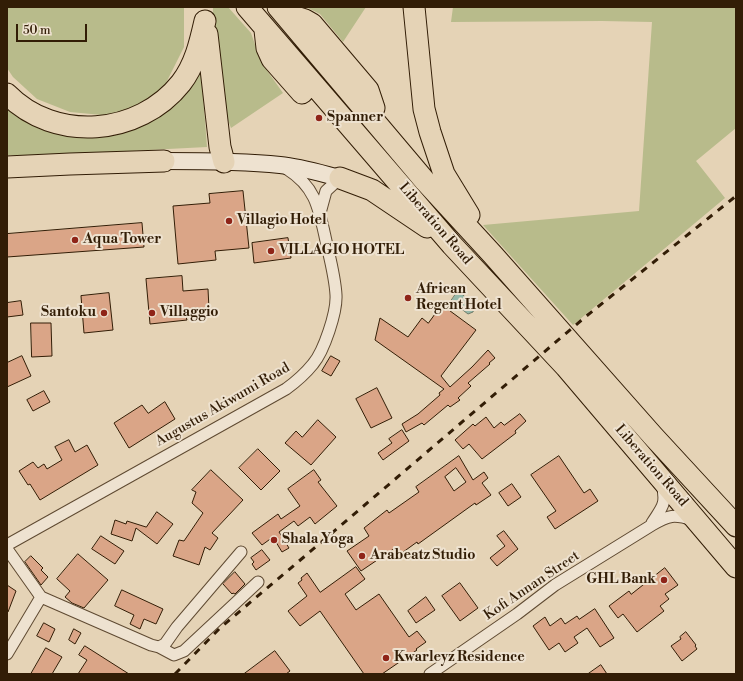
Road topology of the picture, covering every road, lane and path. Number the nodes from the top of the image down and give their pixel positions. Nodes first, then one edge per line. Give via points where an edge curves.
1 (247, 7) edge
2 (414, 7) edge
3 (280, 10) edge
4 (205, 14) edge
5 (7, 94) edge
6 (164, 161) joint
7 (224, 162) junction
8 (281, 165) junction
9 (7, 167) edge
10 (340, 178) junction
11 (320, 213) junction
12 (452, 245) junction
13 (493, 255) junction
14 (661, 478) junction
15 (700, 523) junction
16 (652, 525) junction
17 (736, 526) edge
18 (7, 545) edge
19 (7, 549) edge
20 (241, 552) dead end
21 (736, 567) edge
22 (258, 582) dead end
23 (41, 597) junction
24 (159, 647) junction
25 (7, 654) edge
26 (430, 674) edge

1 - 12 highway, Liberation Road via 265,28 272,59 332,127 342,133 358,137
2 - 13 highway via 424,109 430,132 444,174
3 - 13 highway, Liberation Road via 425,181
4 - 5 highway via 196,57 190,71 171,94 138,117 91,128 67,126 35,114 20,106
4 - 7 highway via 220,147
6 - 7 street
6 - 9 highway
7 - 8 street
8 - 10 street
8 - 11 street, Augustus Akiwumi Road via 305,183
10 - 11 street, Augustus Akiwumi Road via 326,191
10 - 12 highway via 372,190
11 - 18 street, Augustus Akiwumi Road via 336,297 332,322 324,345 315,363 301,378 286,389
12 - 14 highway, Liberation Road via 566,367
13 - 17 highway, Liberation Road
14 - 15 highway, Liberation Road
14 - 16 street, Kofi Annan Street via 665,500
15 - 16 street, Kofi Annan Street via 677,515 663,518
15 - 21 highway, Liberation Road
16 - 26 street, Kofi Annan Street via 555,585
19 - 23 street
20 - 24 street via 165,644
22 - 24 street via 184,651 174,655
23 - 24 street
23 - 25 street

